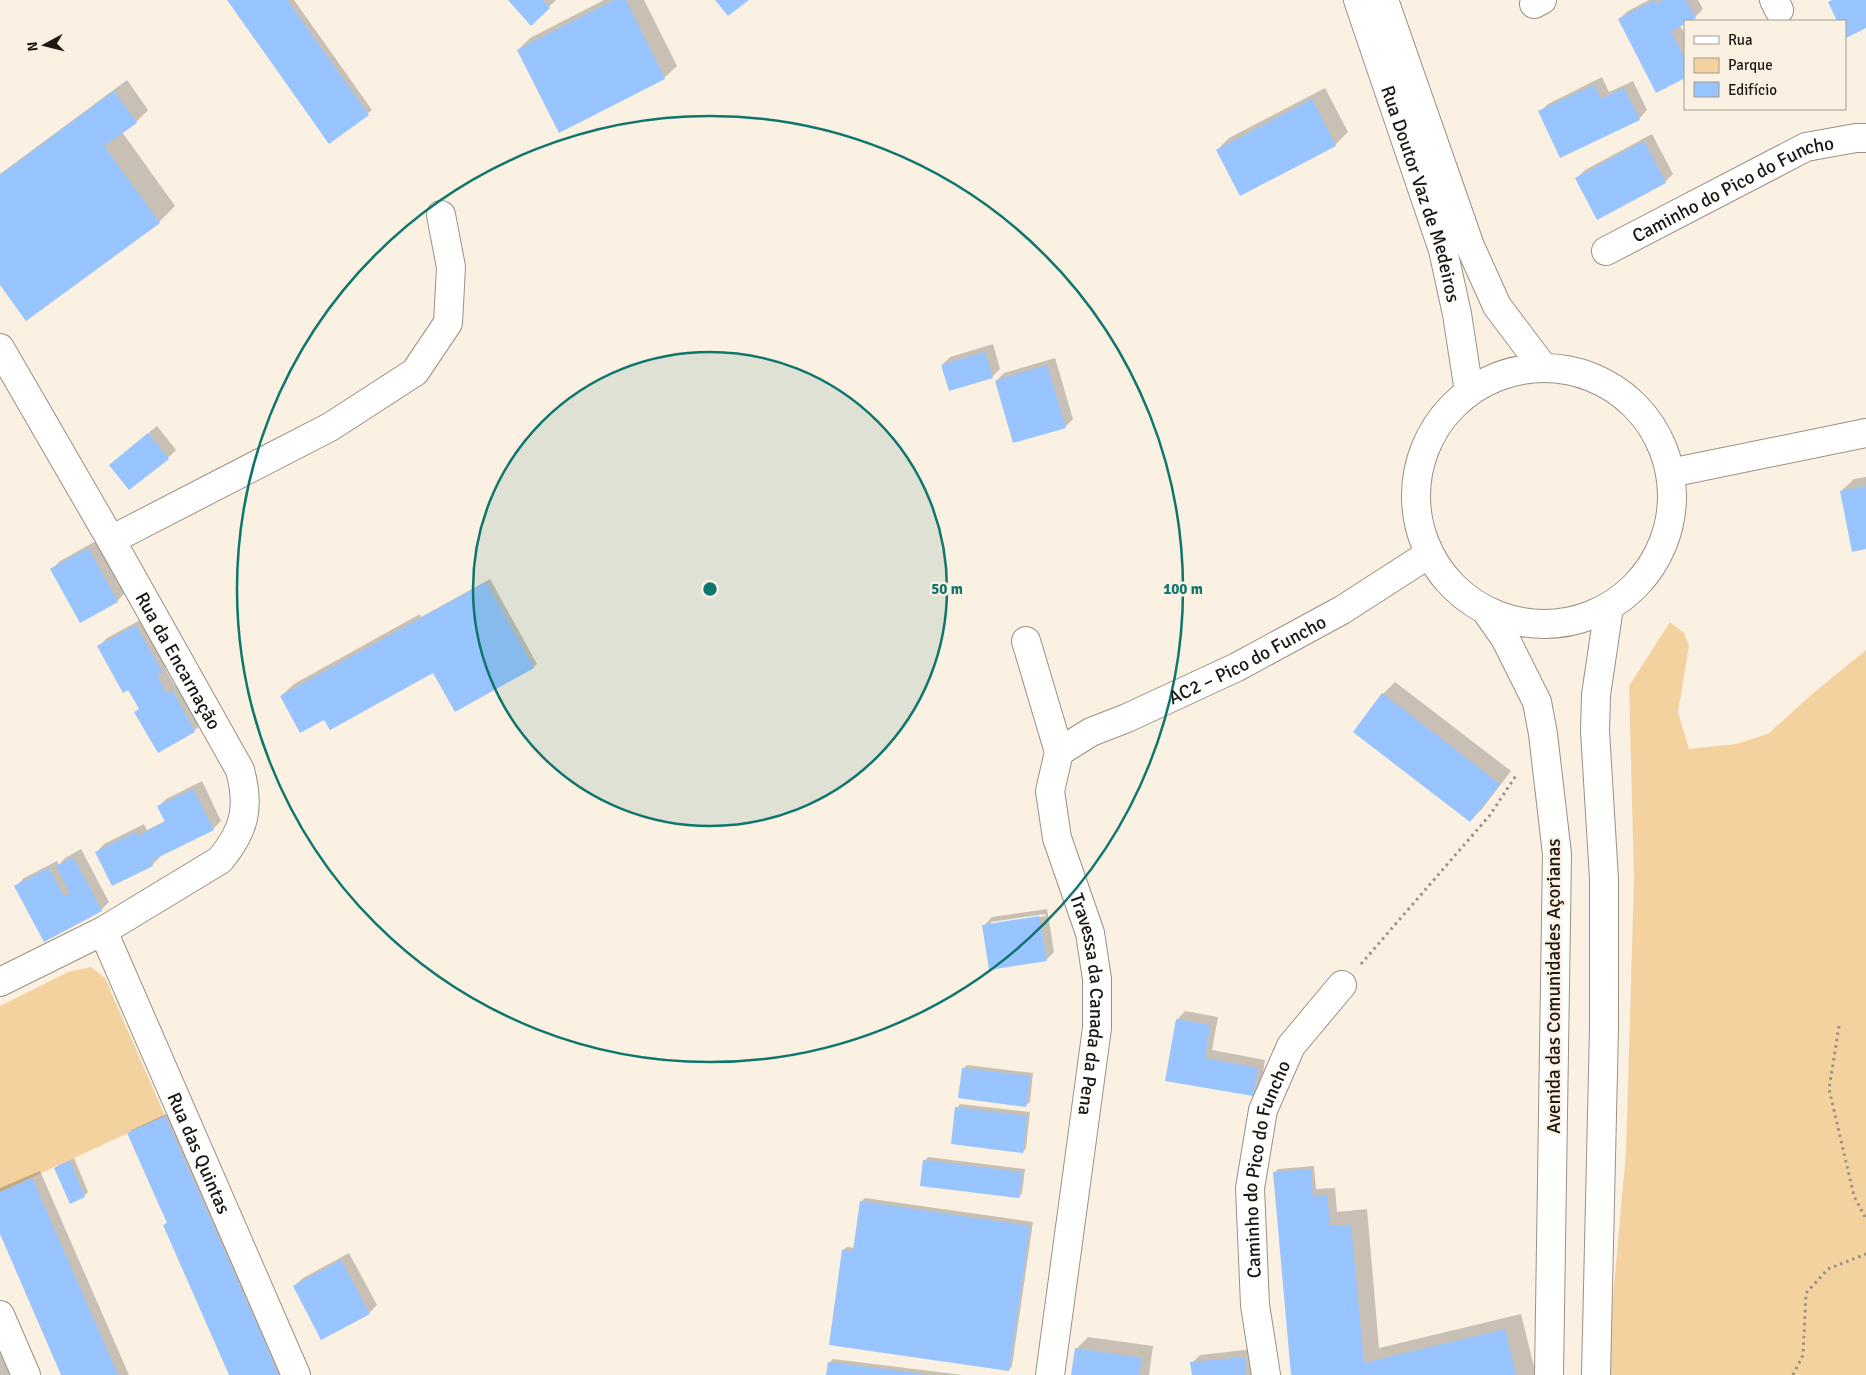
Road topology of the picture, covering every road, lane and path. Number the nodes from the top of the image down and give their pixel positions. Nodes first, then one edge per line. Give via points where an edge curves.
1 (1358, 0) edge
2 (1384, 0) edge
3 (1866, 138) edge
4 (441, 215) dead end
5 (1606, 251) dead end
6 (0, 348) edge
7 (1543, 368) junction
8 (1468, 392) junction
9 (1866, 432) edge
10 (1670, 473) junction
11 (111, 540) junction
12 (1429, 554) junction
13 (1609, 607) junction
14 (1486, 611) junction
15 (1026, 641) dead end
16 (1059, 752) junction
17 (1518, 772) dead end
18 (103, 932) junction
19 (0, 982) edge
20 (1342, 985) joint
21 (1839, 1026) dead end
22 (1866, 1218) edge
23 (1866, 1254) edge
24 (0, 1315) edge
25 (26, 1375) edge
26 (296, 1375) edge
27 (1050, 1375) edge
28 (1266, 1375) edge
29 (1549, 1375) edge
30 (1596, 1375) edge
31 (1793, 1375) edge

1 - 8 street, Rua Doutor Vaz de Medeiros via 1443,250 1457,314
2 - 7 street, Rua Doutor Vaz de Medeiros via 1470,246 1497,306
3 - 5 street, Caminho do Pico do Funcho via 1806,147
4 - 11 street via 451,267 448,323 416,372 330,427
6 - 11 street, Rua da Encarnação
7 - 8 street via 1504,374
7 - 10 street via 1573,371 1601,381 1626,397 1646,419 1662,445
8 - 12 street via 1443,417 1425,448 1416,483 1418,519
9 - 10 street
10 - 13 street via 1672,504 1666,535 1653,564 1634,588
11 - 18 street, Rua da Encarnação via 240,770 246,809 232,846 220,860
12 - 14 street via 1444,577 1463,596
12 - 16 street, AC2 – Pico do Funcho via 1342,610 1237,668 1091,732
13 - 14 street via 1569,622 1527,624
13 - 30 street via 1595,722 1604,879
14 - 29 street, Avenida das Comunidades Açorianas via 1505,638 1537,702 1556,854
15 - 16 street, Travessa da Canada da Pena
16 - 27 street, Travessa da Canada da Pena via 1050,791 1057,838 1090,933 1097,979 1097,1008
17 - 20 path via 1490,815
18 - 19 street, Rua da Encarnação
18 - 26 street, Rua das Quintas
20 - 28 street, Caminho do Pico do Funcho via 1291,1046 1263,1110 1250,1188 1255,1305
21 - 22 path via 1829,1089 1854,1196
23 - 31 path via 1828,1269 1806,1293 1803,1355
24 - 25 street

